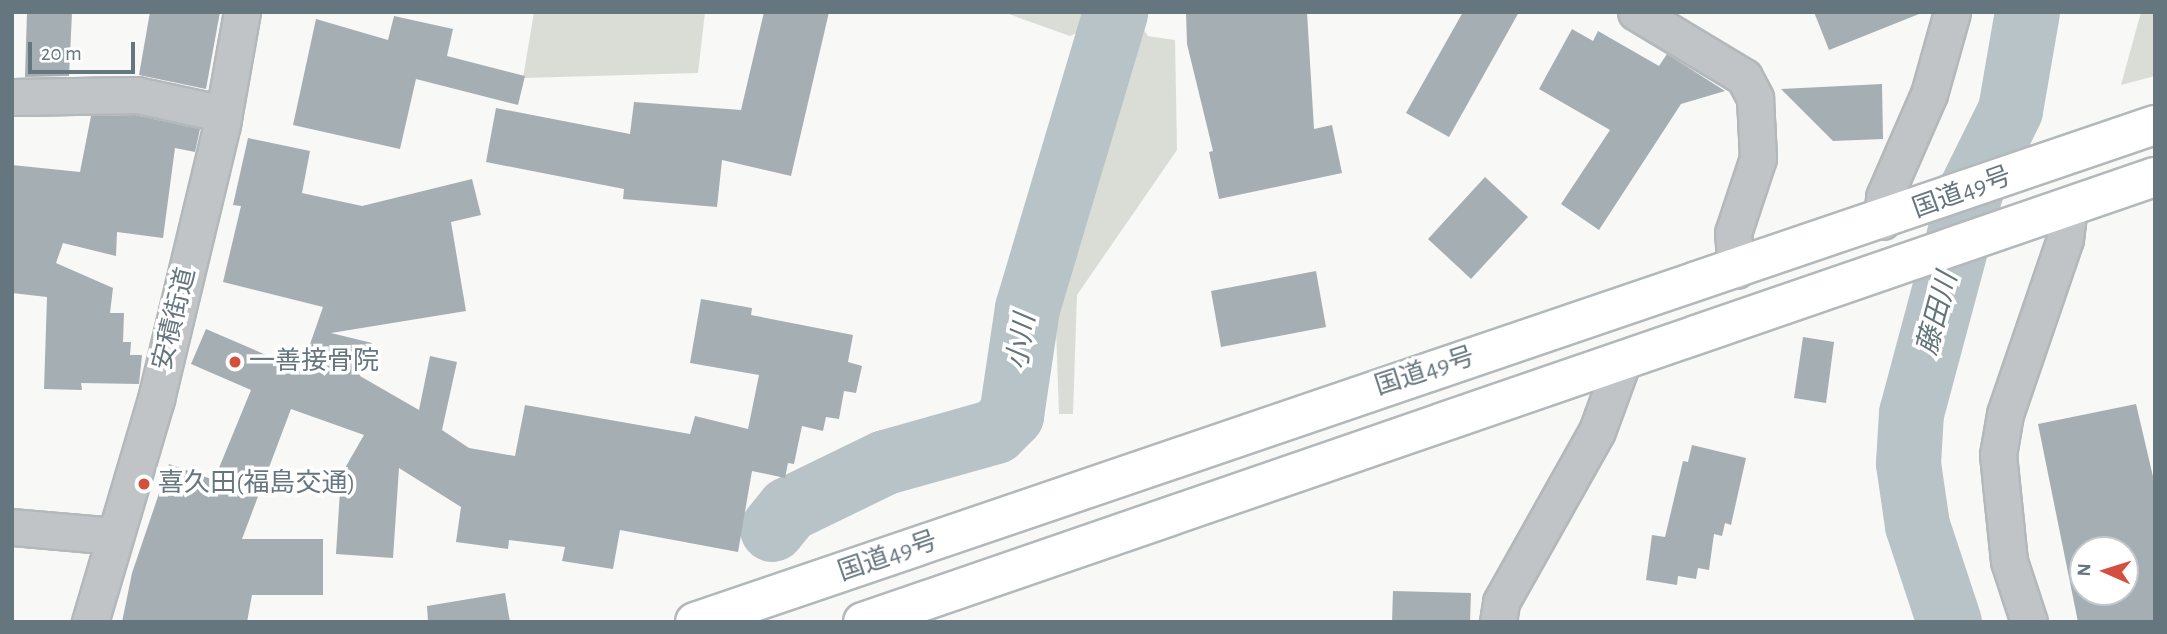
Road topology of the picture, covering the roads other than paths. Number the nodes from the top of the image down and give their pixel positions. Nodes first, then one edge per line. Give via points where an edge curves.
1 (242, 12) edge
2 (1636, 12) edge
3 (1952, 12) edge
4 (12, 97) edge
5 (224, 114) junction
6 (2155, 125) edge
7 (2155, 177) edge
8 (2065, 208) junction
9 (1890, 219) junction
10 (1736, 270) junction
11 (1623, 360) junction
12 (12, 527) edge
13 (115, 536) junction
14 (90, 622) edge
15 (695, 622) edge
16 (863, 622) edge
17 (1498, 622) edge
18 (2029, 622) edge

1 - 5 street, 安積街道
2 - 10 street via 1744,77 1755,98 1758,158 1733,233
3 - 9 street via 1929,94 1884,197
4 - 5 street via 137,94
5 - 13 street, 安積街道 via 156,399
6 - 9 highway, 国道49号
7 - 8 highway, 国道49号
8 - 11 highway, 国道49号
8 - 18 street via 2065,239 2005,414 1998,455 2009,561
9 - 10 highway, 国道49号
10 - 15 highway, 国道49号 via 1386,384
11 - 16 highway, 国道49号
11 - 17 street via 1597,430 1501,602
12 - 13 street
13 - 14 street, 安積街道

